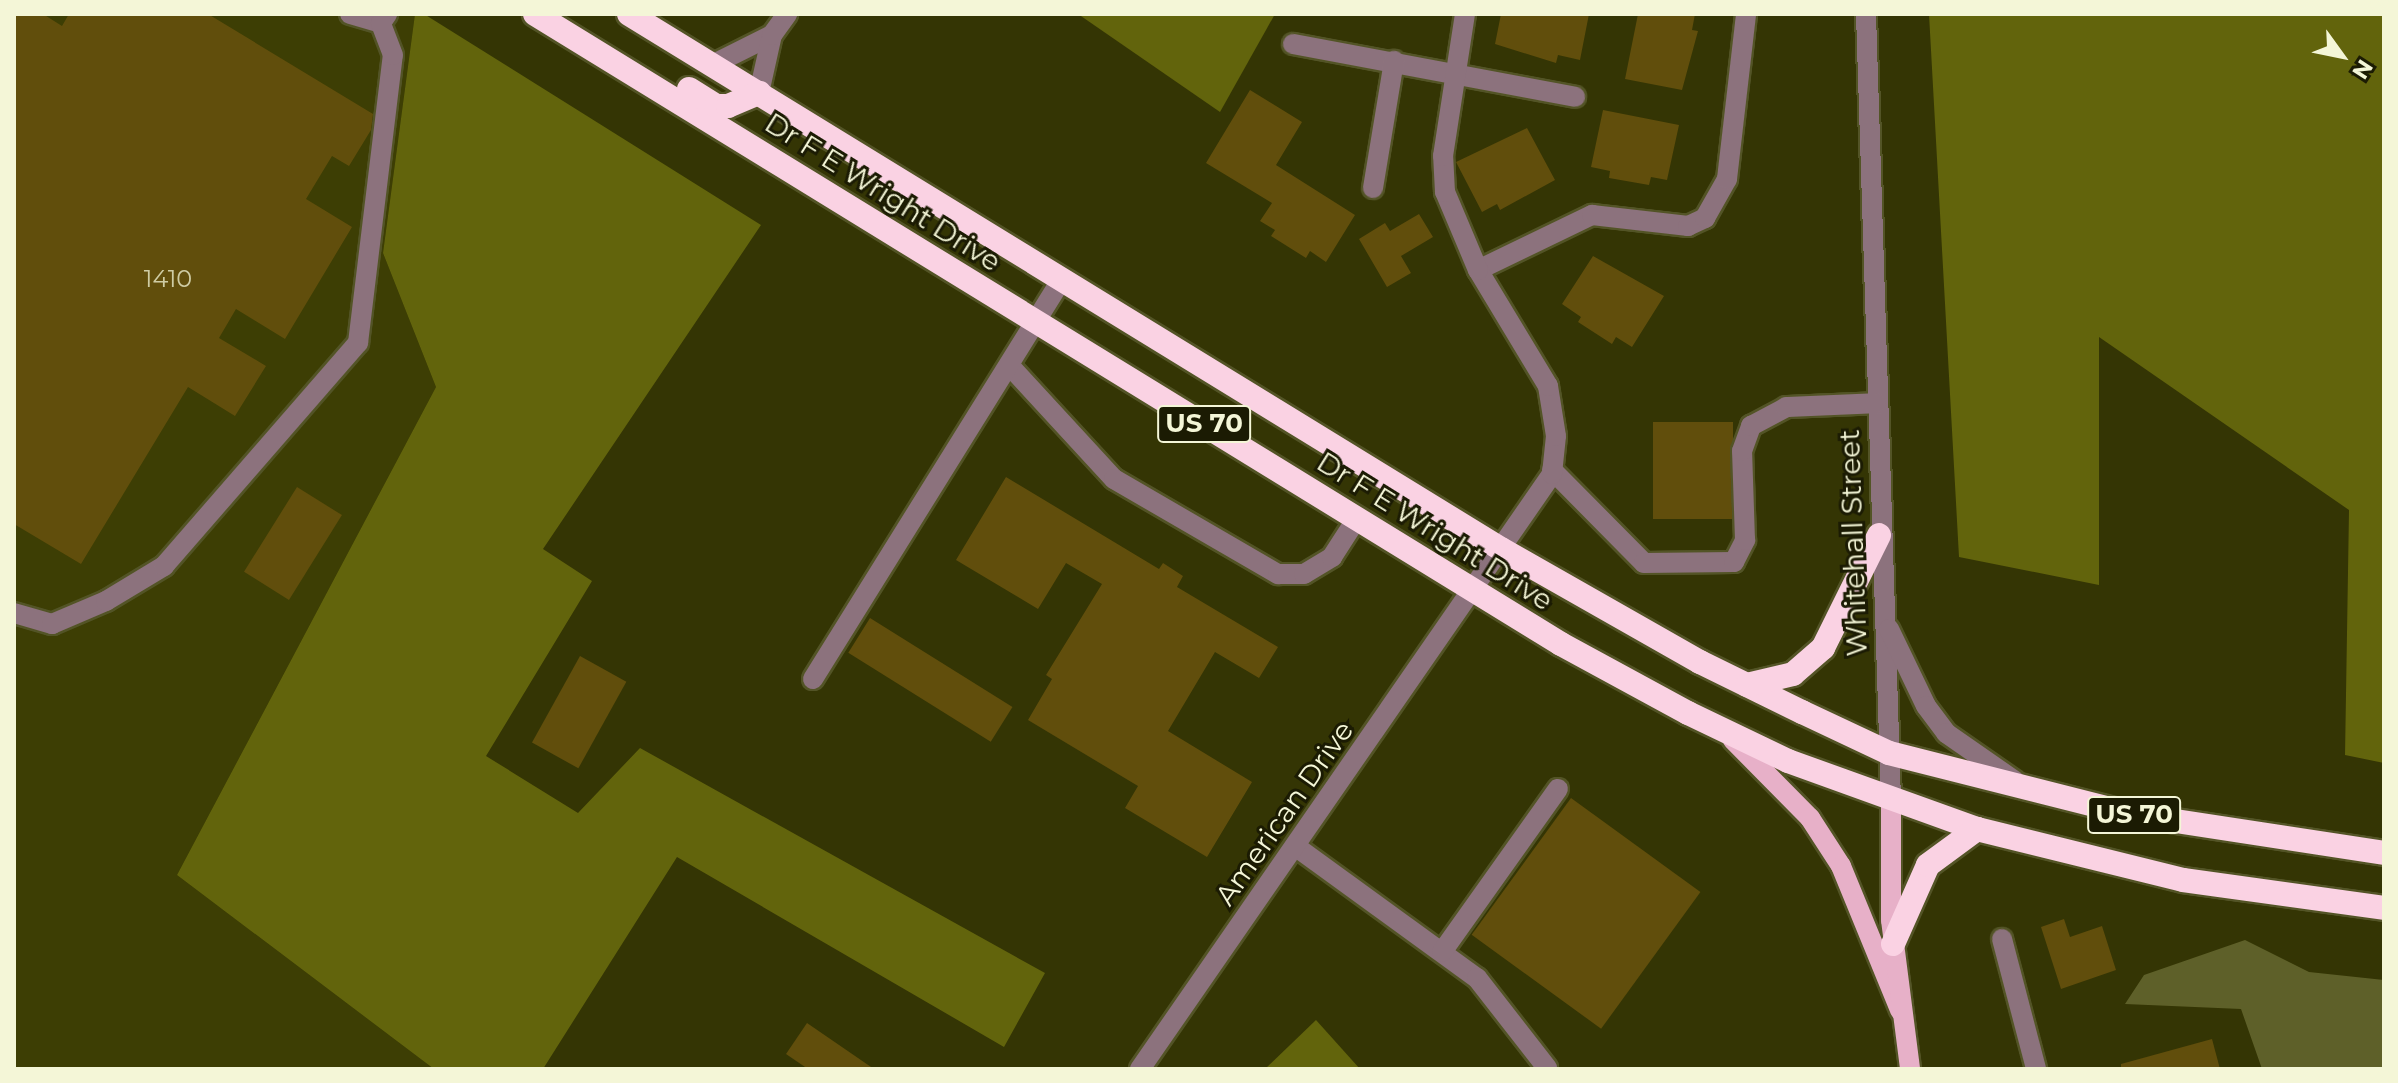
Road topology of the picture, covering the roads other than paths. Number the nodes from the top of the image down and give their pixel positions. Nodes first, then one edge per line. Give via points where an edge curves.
1 (350, 14) edge
2 (535, 14) edge
3 (629, 14) edge
4 (787, 14) edge
5 (1465, 14) edge
6 (1746, 14) edge
7 (1866, 14) edge
8 (384, 19) edge
9 (772, 35) junction
10 (1293, 44) dead end
11 (607, 58) junction
12 (1394, 61) junction
13 (712, 65) junction
14 (1456, 72) junction
15 (759, 93) junction
16 (1575, 97) dead end
17 (1373, 188) dead end
18 (1478, 270) junction
19 (1062, 279) junction
20 (1036, 321) junction
21 (1009, 365) junction
22 (1876, 403) junction
23 (1552, 470) junction
24 (1357, 518) junction
25 (1879, 535) junction
26 (1501, 549) junction
27 (1473, 589) junction
28 (14, 613) edge
29 (1883, 614) junction
30 (813, 679) dead end
31 (1747, 685) junction
32 (1722, 729) junction
33 (1889, 753) junction
34 (1558, 789) dead end
35 (2029, 789) junction
36 (1891, 799) junction
37 (1977, 829) junction
38 (1295, 846) junction
39 (2384, 853) edge
40 (2384, 908) edge
41 (2002, 939) dead end
42 (1893, 944) junction
43 (1442, 952) junction
44 (1900, 1010) junction
45 (1547, 1068) edge
46 (1140, 1069) edge
47 (1910, 1069) edge
48 (2036, 1069) edge

1 - 8 street
2 - 11 highway, Dr F E Wright Drive / US 70
3 - 13 highway, US 70
4 - 9 street
5 - 14 street
6 - 18 street via 1727,179 1705,218 1688,226 1592,215
7 - 22 street, Whitehall Street
8 - 28 street via 393,55 358,343 164,566 106,601 52,624
9 - 13 street
9 - 15 street
10 - 12 street
11 - 15 highway via 636,58 716,106
11 - 20 highway, Dr F E Wright Drive / US 70
12 - 14 street
12 - 17 street
13 - 15 highway, US 70
14 - 16 street
14 - 18 street via 1443,156 1445,192
15 - 19 highway, US 70
18 - 23 street via 1548,386 1556,436
19 - 20 street
19 - 26 highway, US 70
20 - 21 street
20 - 24 highway, Dr F E Wright Drive / US 70
21 - 24 street via 1114,479 1278,574 1304,574 1332,557
21 - 30 street
22 - 23 street via 1786,407 1751,426 1742,451 1745,540 1734,562 1644,563
22 - 25 street, Whitehall Street
23 - 26 street, American Drive
24 - 27 highway, Dr F E Wright Drive / US 70
25 - 29 street, Whitehall Street
25 - 31 highway via 1823,648 1793,674
26 - 27 street, American Drive
26 - 31 highway, US 70
27 - 32 highway, Dr F E Wright Drive / US 70 via 1561,644
27 - 38 street, American Drive
29 - 33 street, Whitehall Street
29 - 35 street via 1926,706 1946,733
31 - 33 highway, US 70
32 - 36 highway, Dr F E Wright Drive / US 70 via 1788,761
32 - 44 main road via 1779,782 1841,866
33 - 35 highway, US 70
33 - 36 street, Whitehall Street
34 - 43 street
35 - 39 highway, US 70 via 2130,814
36 - 37 highway, Dr F E Wright Drive
36 - 42 main road, Whitehall Street
37 - 40 highway, Dr F E Wright Drive via 2183,880
37 - 42 highway via 1928,865
38 - 43 street
38 - 46 street, American Drive
41 - 48 street
42 - 44 main road, Whitehall Street
43 - 45 street via 1477,978
44 - 47 main road, Whitehall Street

